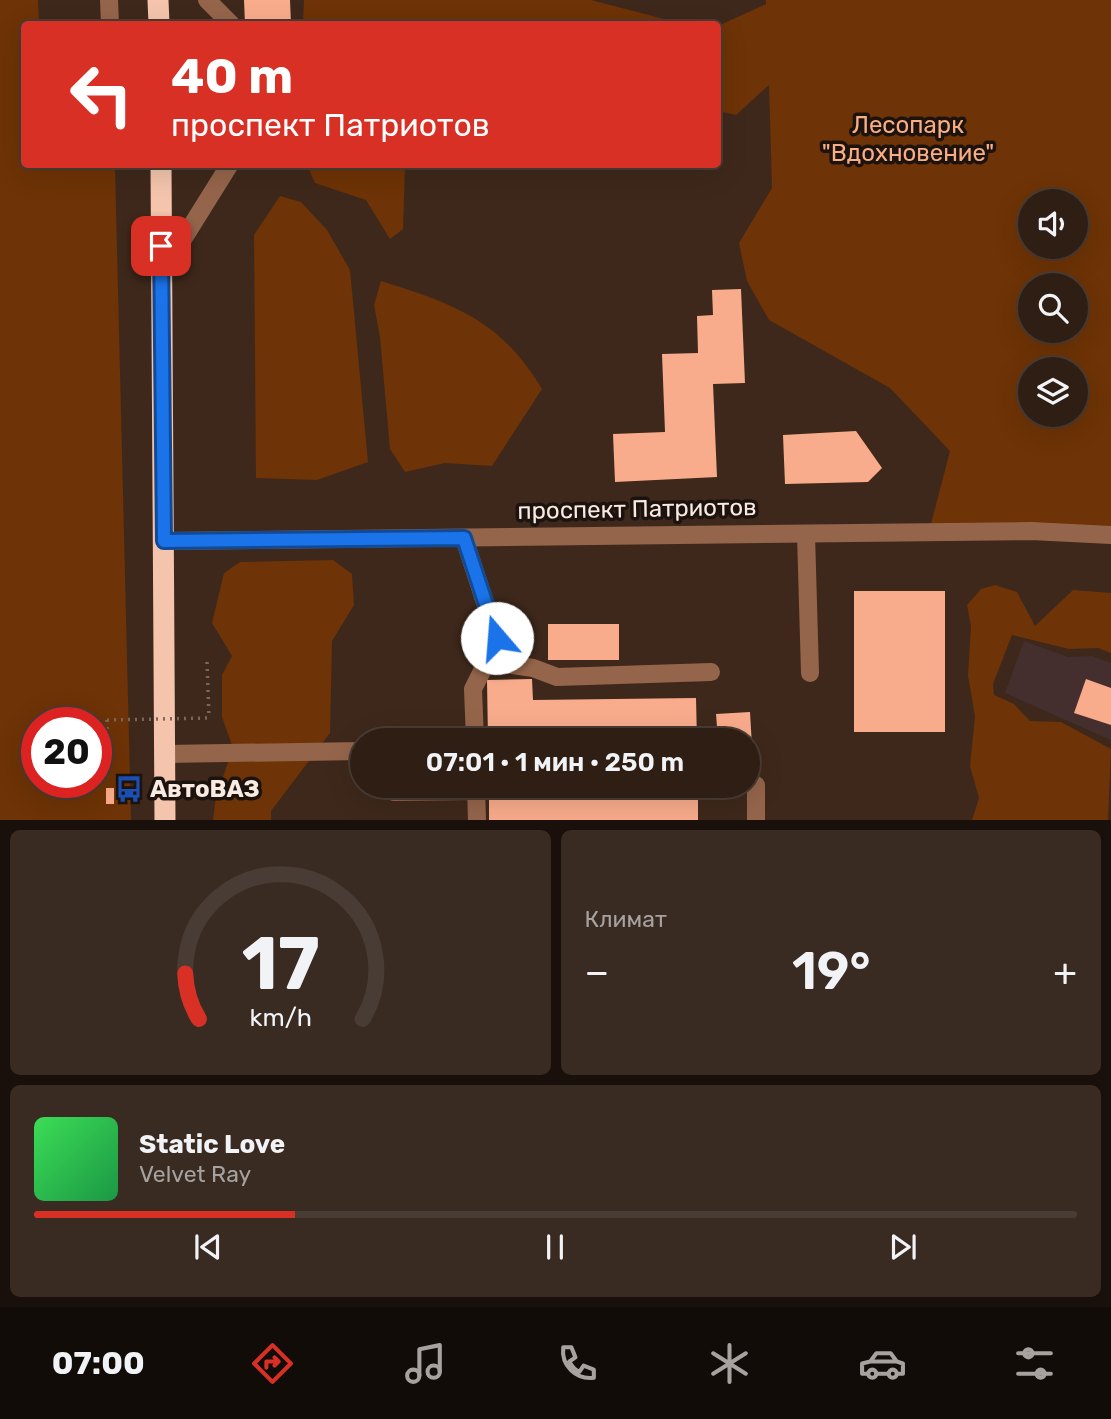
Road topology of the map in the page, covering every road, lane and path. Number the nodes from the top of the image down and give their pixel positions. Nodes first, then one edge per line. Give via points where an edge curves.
1 (109, 0) edge
2 (158, 0) edge
3 (207, 0) edge
4 (110, 21) edge
5 (159, 21) edge
6 (228, 21) edge
7 (161, 168) edge
8 (228, 168) edge
9 (162, 273) junction
10 (806, 534) junction
11 (1111, 535) edge
12 (464, 538) junction
13 (164, 541) junction
14 (207, 662) dead end
15 (505, 664) junction
16 (711, 672) dead end
17 (810, 673) dead end
18 (112, 720) edge
19 (475, 728) edge
20 (350, 751) edge
21 (165, 754) junction
22 (476, 798) edge
23 (756, 798) edge
24 (165, 820) edge
25 (477, 820) edge
26 (755, 820) edge

1 - 4 street
2 - 5 highway
3 - 6 street
7 - 9 highway
8 - 9 street
9 - 13 highway
10 - 11 street, проспект Патриотов via 1031,531
10 - 12 street, проспект Патриотов
10 - 17 street
12 - 13 street, проспект Патриотов
12 - 15 street
13 - 21 highway
14 - 18 path, bridge via 209,718
15 - 16 street via 557,677
15 - 19 street via 484,667 473,689
20 - 21 street
21 - 24 highway
22 - 25 street
23 - 26 street

